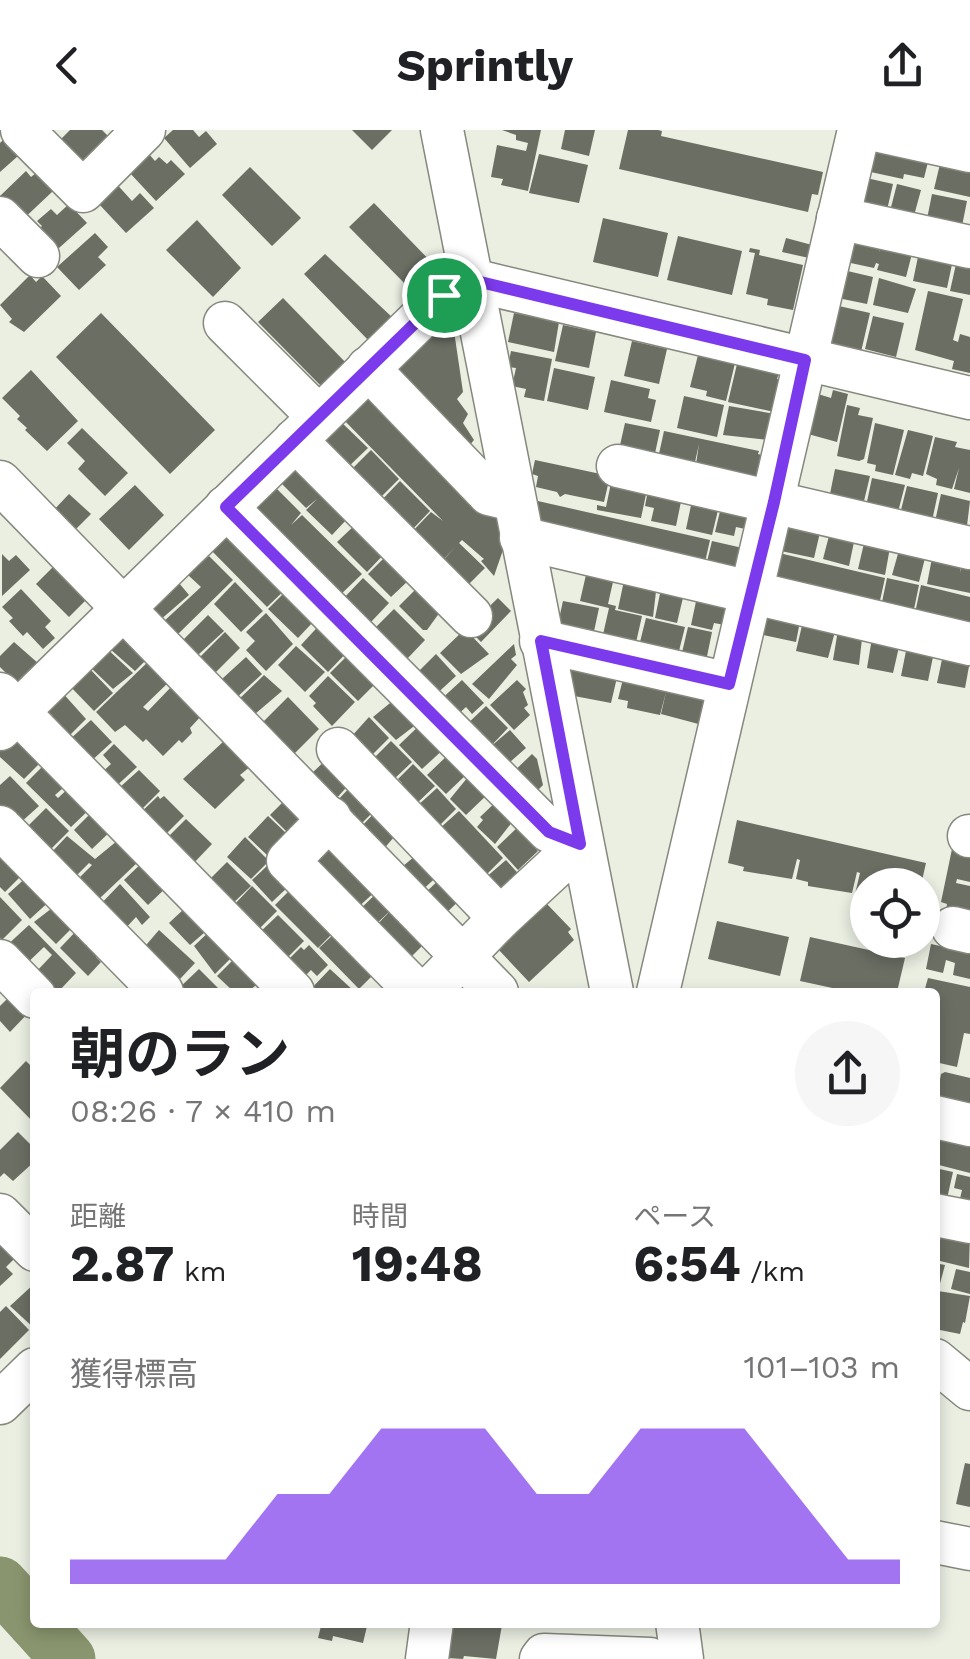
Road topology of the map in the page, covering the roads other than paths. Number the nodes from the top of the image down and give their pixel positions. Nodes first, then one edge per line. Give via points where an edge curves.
1 (22, 130) edge
2 (144, 130) edge
3 (442, 130) edge
4 (859, 130) edge
5 (875, 130) edge
6 (970, 151) edge
7 (0, 218) edge
8 (838, 218) junction
9 (970, 247) edge
10 (38, 256) dead end
11 (472, 280) junction
12 (225, 323) dead end
13 (805, 360) junction
14 (368, 368) junction
15 (970, 398) edge
16 (307, 429) junction
17 (618, 466) dead end
18 (0, 482) edge
19 (774, 502) junction
20 (226, 507) junction
21 (518, 519) junction
22 (970, 548) edge
23 (752, 593) junction
24 (124, 610) junction
25 (471, 616) dead end
26 (541, 641) junction
27 (970, 644) edge
28 (729, 684) junction
29 (6, 712) edge
30 (338, 748) dead end
31 (330, 818) junction
32 (0, 828) edge
33 (420, 834) junction
34 (580, 844) junction
35 (383, 872) junction
36 (500, 918) junction
37 (464, 956) junction
38 (0, 961) edge
39 (158, 988) edge
40 (289, 988) edge
41 (412, 988) edge
42 (432, 988) edge
43 (494, 988) edge
44 (611, 988) edge
45 (659, 988) edge
46 (30, 991) edge
47 (940, 1118) edge
48 (970, 1125) edge
49 (0, 1216) edge
50 (940, 1216) edge
51 (970, 1222) edge
52 (30, 1245) edge
53 (940, 1364) edge
54 (970, 1389) edge
55 (940, 1543) edge
56 (970, 1549) edge
57 (431, 1628) edge
58 (679, 1628) edge
59 (426, 1659) edge
60 (541, 1659) edge
61 (650, 1659) edge
62 (682, 1659) edge

1 - 2 street via 83,191
3 - 11 street
4 - 8 street
5 - 6 street
7 - 10 street
8 - 9 street
8 - 13 street
11 - 13 street
11 - 14 street via 444,295
11 - 21 street
12 - 16 street
13 - 15 street
13 - 19 street
14 - 16 street
14 - 21 street
16 - 20 street
16 - 25 street
17 - 19 street
18 - 24 street
19 - 22 street
19 - 23 street
20 - 24 street
20 - 34 street via 549,832
21 - 23 street
21 - 26 street
23 - 27 street
23 - 28 street
24 - 29 street
24 - 31 street
26 - 28 street
26 - 34 street
28 - 45 street
29 - 40 street
30 - 33 street
31 - 35 street
31 - 41 street via 288,861
32 - 39 street
33 - 35 street
33 - 36 street
34 - 36 street
34 - 44 street
35 - 37 street
36 - 37 street
37 - 42 street
37 - 43 street
38 - 46 street
47 - 48 street
49 - 52 street
50 - 51 street
53 - 54 street
55 - 56 street
57 - 59 street
58 - 62 street
60 - 61 street

